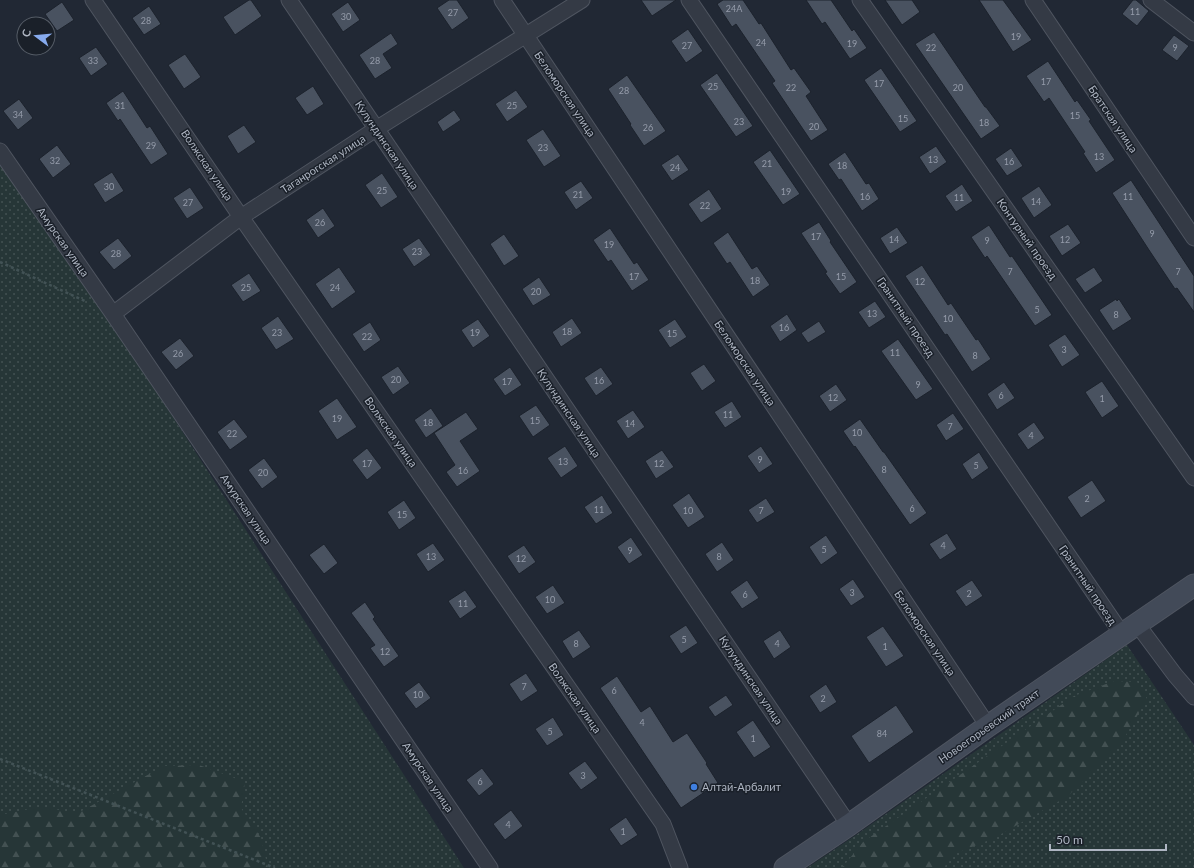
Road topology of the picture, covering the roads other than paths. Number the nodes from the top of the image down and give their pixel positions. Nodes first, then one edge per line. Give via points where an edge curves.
1 (94, 0) edge
2 (289, 0) edge
3 (502, 0) edge
4 (582, 0) edge
5 (689, 0) edge
6 (860, 0) edge
7 (1033, 0) edge
8 (1151, 0) edge
9 (1194, 33) edge
10 (526, 35) junction
11 (376, 129) junction
12 (0, 151) edge
13 (242, 217) junction
14 (1194, 238) edge
15 (113, 314) junction
16 (1194, 478) edge
17 (1194, 585) edge
18 (1130, 629) junction
19 (1194, 697) edge
20 (988, 726) junction
21 (849, 825) junction
22 (490, 868) edge
23 (680, 868) edge
24 (785, 868) edge

1 - 13 street, Волжская улица
2 - 11 street, Кулундинская улица
3 - 10 street, Беломорская улица
4 - 10 street, Таганрогская улица
5 - 18 street, Гранитный проезд
6 - 16 street, Контурный проезд
7 - 14 street, Братская улица
8 - 9 street
10 - 11 street, Таганрогская улица
10 - 20 street, Беломорская улица
11 - 13 street, Таганрогская улица
11 - 21 street, Кулундинская улица
12 - 15 street, Амурская улица
13 - 15 street, Таганрогская улица
13 - 23 street, Волжская улица via 663,824
15 - 22 street, Амурская улица
17 - 18 main road, Новоегорьевский тракт
18 - 19 street, Гранитный проезд
18 - 20 main road, Новоегорьевский тракт
20 - 21 main road, Новоегорьевский тракт
21 - 24 main road, Новоегорьевский тракт

